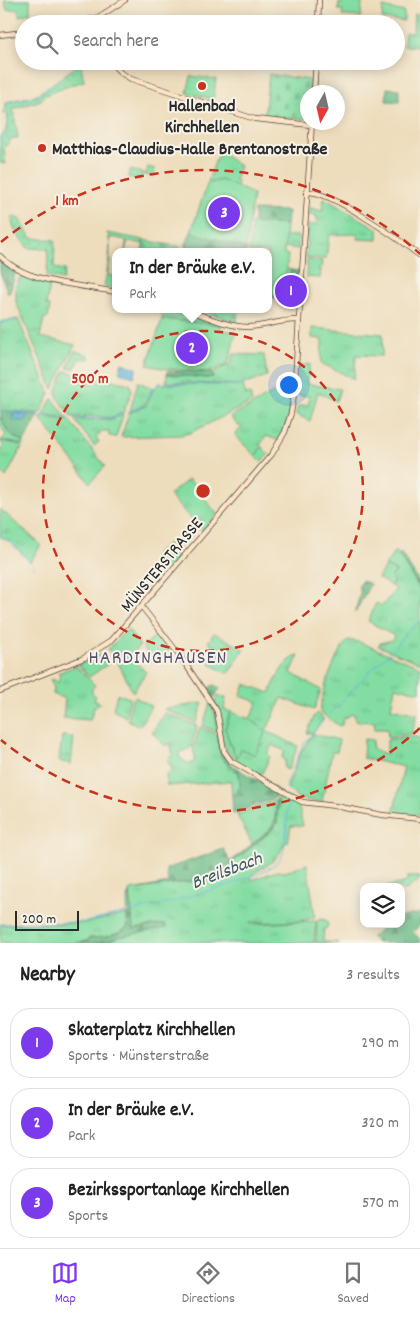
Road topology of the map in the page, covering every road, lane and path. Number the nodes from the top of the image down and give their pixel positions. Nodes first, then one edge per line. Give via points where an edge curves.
1 (125, 0) edge
2 (319, 0) edge
3 (102, 15) edge
4 (318, 15) edge
5 (15, 33) edge
6 (0, 35) edge
7 (118, 70) edge
8 (315, 70) edge
9 (314, 85) edge
10 (300, 123) edge
11 (311, 130) edge
12 (307, 192) junction
13 (0, 256) edge
14 (420, 256) edge
15 (112, 291) edge
16 (197, 313) edge
17 (299, 320) junction
18 (142, 607) junction
19 (0, 691) edge
20 (420, 819) edge

1 - 3 main road
2 - 4 main road
5 - 6 main road
7 - 10 main road via 131,79 252,118
8 - 9 main road
11 - 12 main road, MÜNSTERSTRASSE
12 - 14 main road via 330,198 391,234
12 - 17 main road, MÜNSTERSTRASSE
13 - 15 main road via 19,271
16 - 17 main road via 245,326
17 - 18 main road, MÜNSTERSTRASSE via 294,395 279,444
18 - 19 main road, MÜNSTERSTRASSE via 116,636 94,653
18 - 20 main road via 217,711 224,752 232,761 302,802

